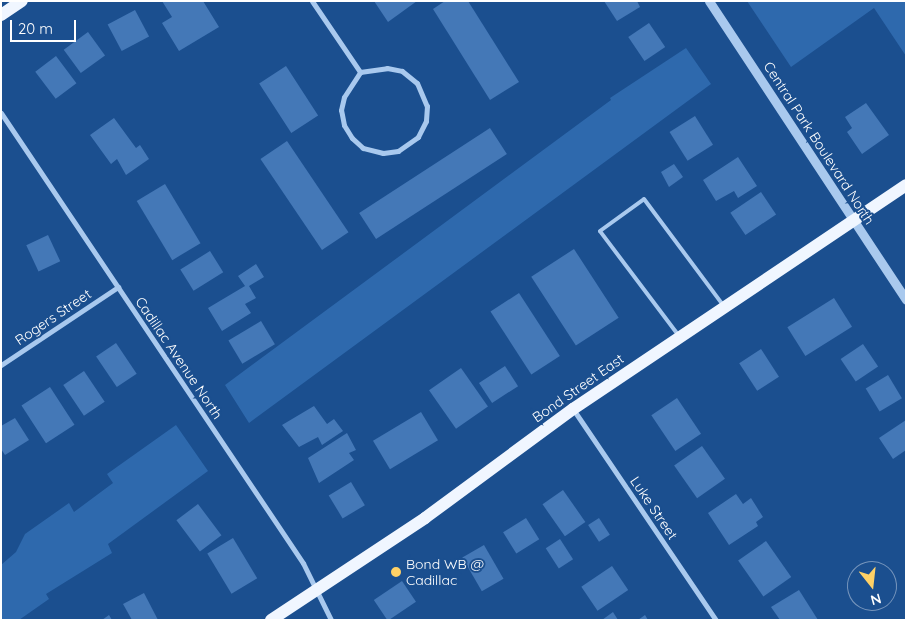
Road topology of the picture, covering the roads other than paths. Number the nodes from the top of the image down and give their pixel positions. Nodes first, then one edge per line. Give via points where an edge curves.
1 (22, 1) edge
2 (312, 1) edge
3 (709, 1) edge
4 (1, 15) edge
5 (360, 72) junction
6 (1, 113) edge
7 (906, 185) edge
8 (853, 221) junction
9 (118, 287) junction
10 (906, 300) edge
11 (725, 307) junction
12 (680, 338) junction
13 (1, 365) edge
14 (573, 409) junction
15 (316, 590) junction
16 (270, 620) edge
17 (331, 620) edge
18 (716, 620) edge

1 - 4 main road
2 - 5 street
3 - 8 street, Central Park Boulevard North
5 - 5 street via 344,97 342,110 344,125 352,138 363,148 383,154 407,147 418,137 426,121 425,96 417,83 402,72 387,68
6 - 9 street, Cadillac Avenue North
7 - 8 main road, Bond Street East
8 - 10 street, Central Park Boulevard North
8 - 11 main road, Bond Street East
9 - 13 street, Rogers Street
9 - 15 street, Cadillac Avenue North via 303,564
11 - 12 main road, Bond Street East
11 - 12 lane via 644,199 600,231
12 - 14 main road, Bond Street East
14 - 15 main road, Bond Street East via 424,518
14 - 18 street, Luke Street
15 - 16 main road, Bond Street East
15 - 17 street, Cadillac Avenue North

